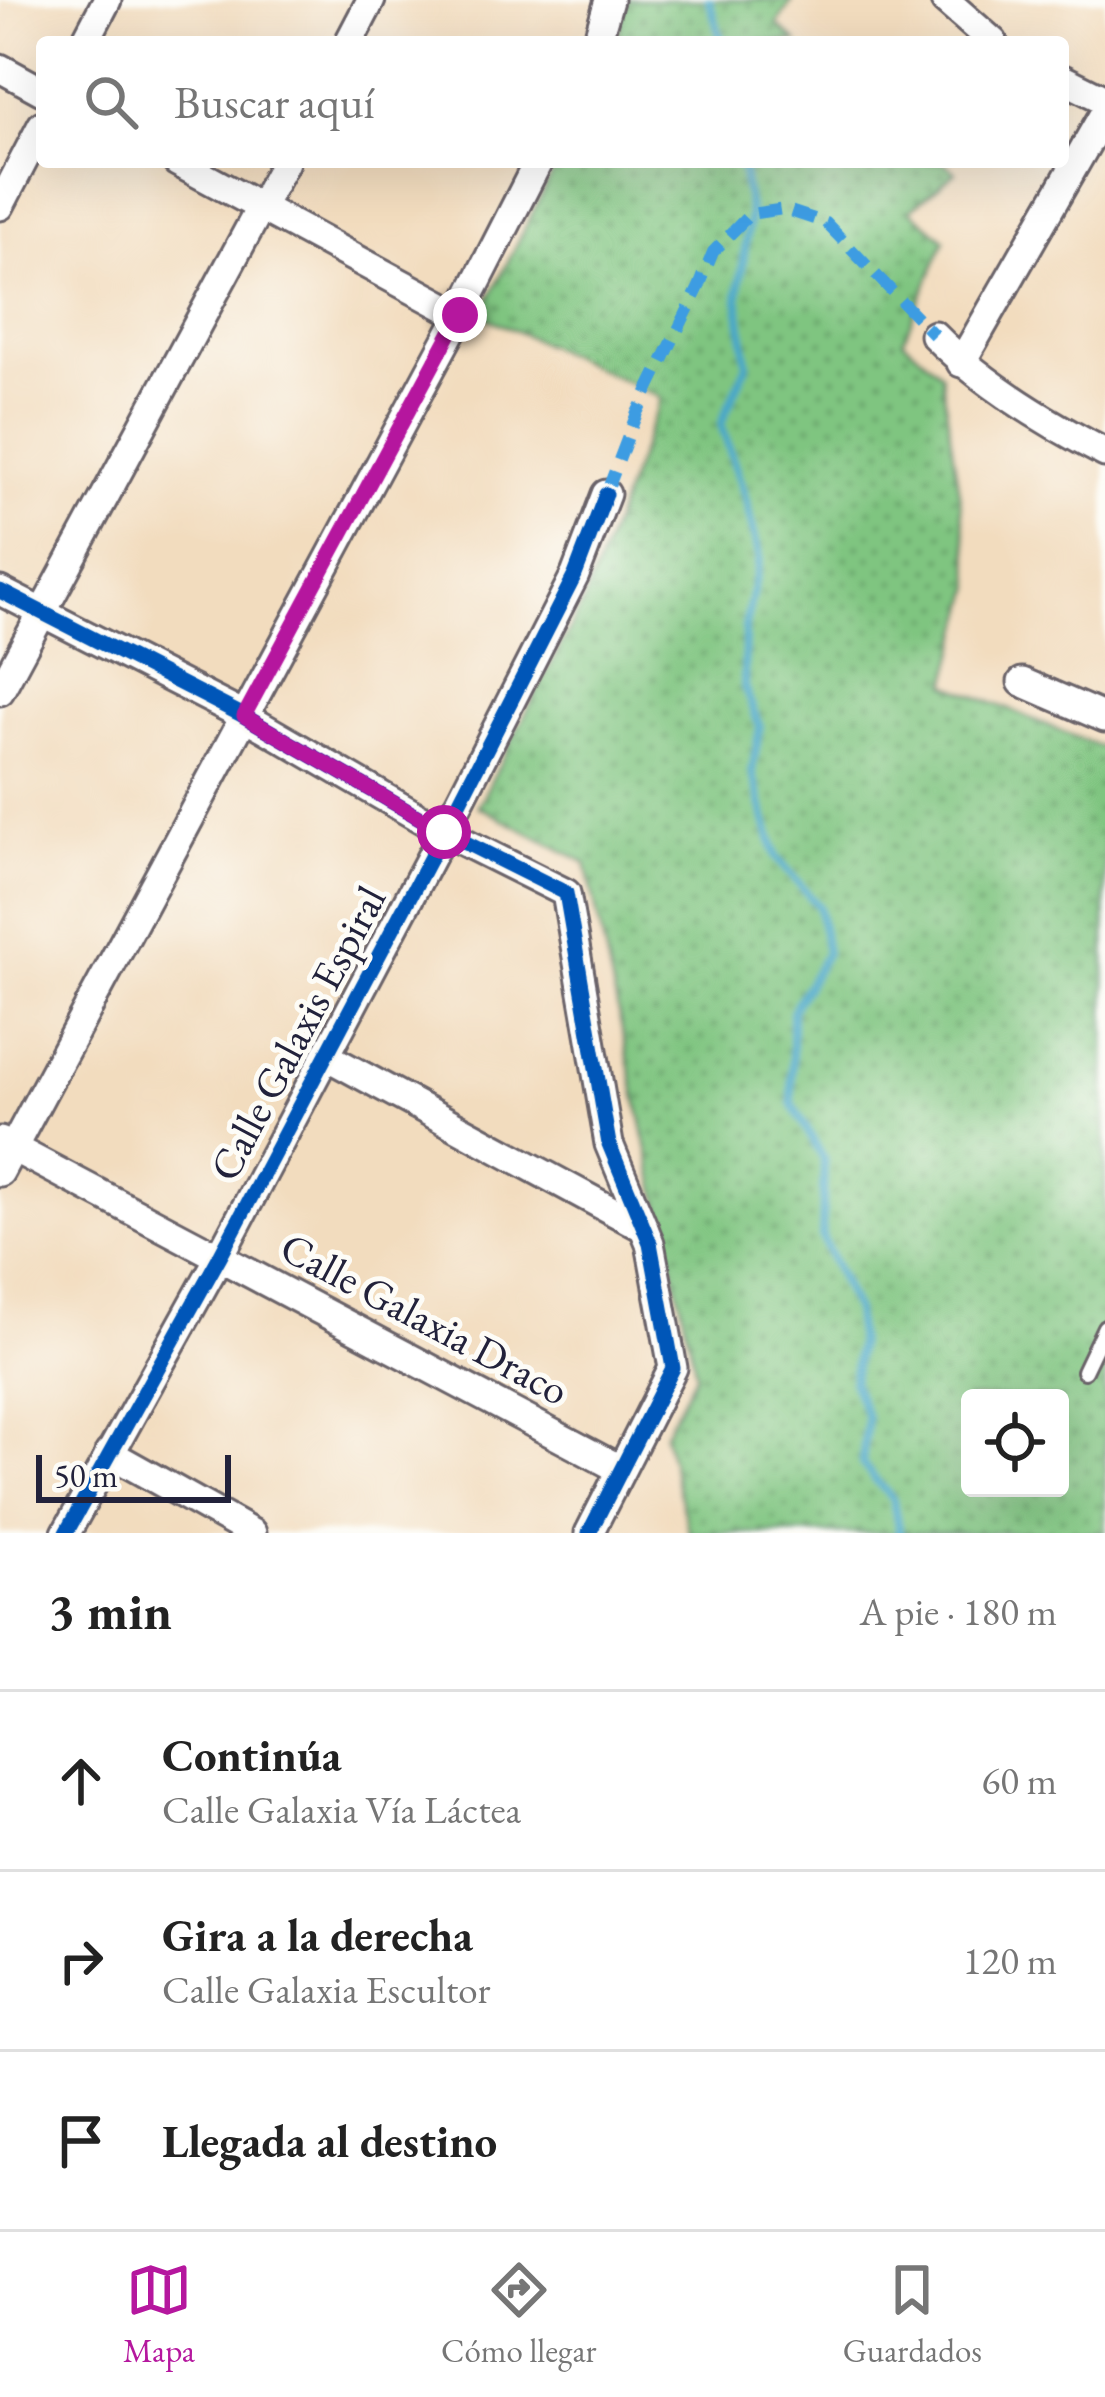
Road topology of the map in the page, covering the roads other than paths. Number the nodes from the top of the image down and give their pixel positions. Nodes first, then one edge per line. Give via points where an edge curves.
1 (107, 0) edge
2 (371, 0) edge
3 (609, 0) edge
4 (945, 0) edge
5 (89, 36) edge
6 (352, 36) edge
7 (599, 36) edge
8 (986, 36) edge
9 (0, 68) edge
10 (1069, 82) edge
11 (36, 88) edge
12 (1105, 100) edge
13 (1105, 112) edge
14 (36, 137) edge
15 (188, 168) edge
16 (282, 168) edge
17 (535, 168) edge
18 (0, 206) edge
19 (261, 206) junction
20 (460, 315) junction
21 (934, 335) dead end
22 (961, 363) junction
23 (1105, 453) edge
24 (606, 494) dead end
25 (0, 591) edge
26 (43, 613) junction
27 (1022, 682) dead end
28 (0, 691) edge
29 (244, 716) junction
30 (1105, 718) edge
31 (444, 832) junction
32 (326, 1056) junction
33 (4, 1153) edge
34 (644, 1228) junction
35 (220, 1256) junction
36 (1105, 1328) edge
37 (1084, 1371) dead end
38 (109, 1453) junction
39 (620, 1469) junction
40 (67, 1533) edge
41 (252, 1533) edge
42 (589, 1533) edge

1 - 5 street
2 - 6 street
3 - 7 street
4 - 8 street
9 - 11 street
10 - 12 street
13 - 22 street
14 - 18 street
15 - 19 street
16 - 19 street
17 - 20 street
19 - 20 street
19 - 26 street
20 - 29 street
21 - 22 street
22 - 23 street
24 - 31 street, Calle Galaxis Espiral via 575,575
25 - 26 street
26 - 28 street
26 - 29 street
27 - 30 street
29 - 31 street
29 - 33 street
31 - 32 street, Calle Galaxis Espiral
31 - 34 street via 566,893 609,1144
32 - 34 street
32 - 35 street, Calle Galaxis Espiral
33 - 35 street, Calle Galaxia Draco
34 - 39 street via 674,1368
35 - 38 street, Calle Galaxis Espiral
35 - 39 street, Calle Galaxia Draco
36 - 37 lane
38 - 40 street, Calle Galaxis Espiral
38 - 41 street
39 - 42 street

